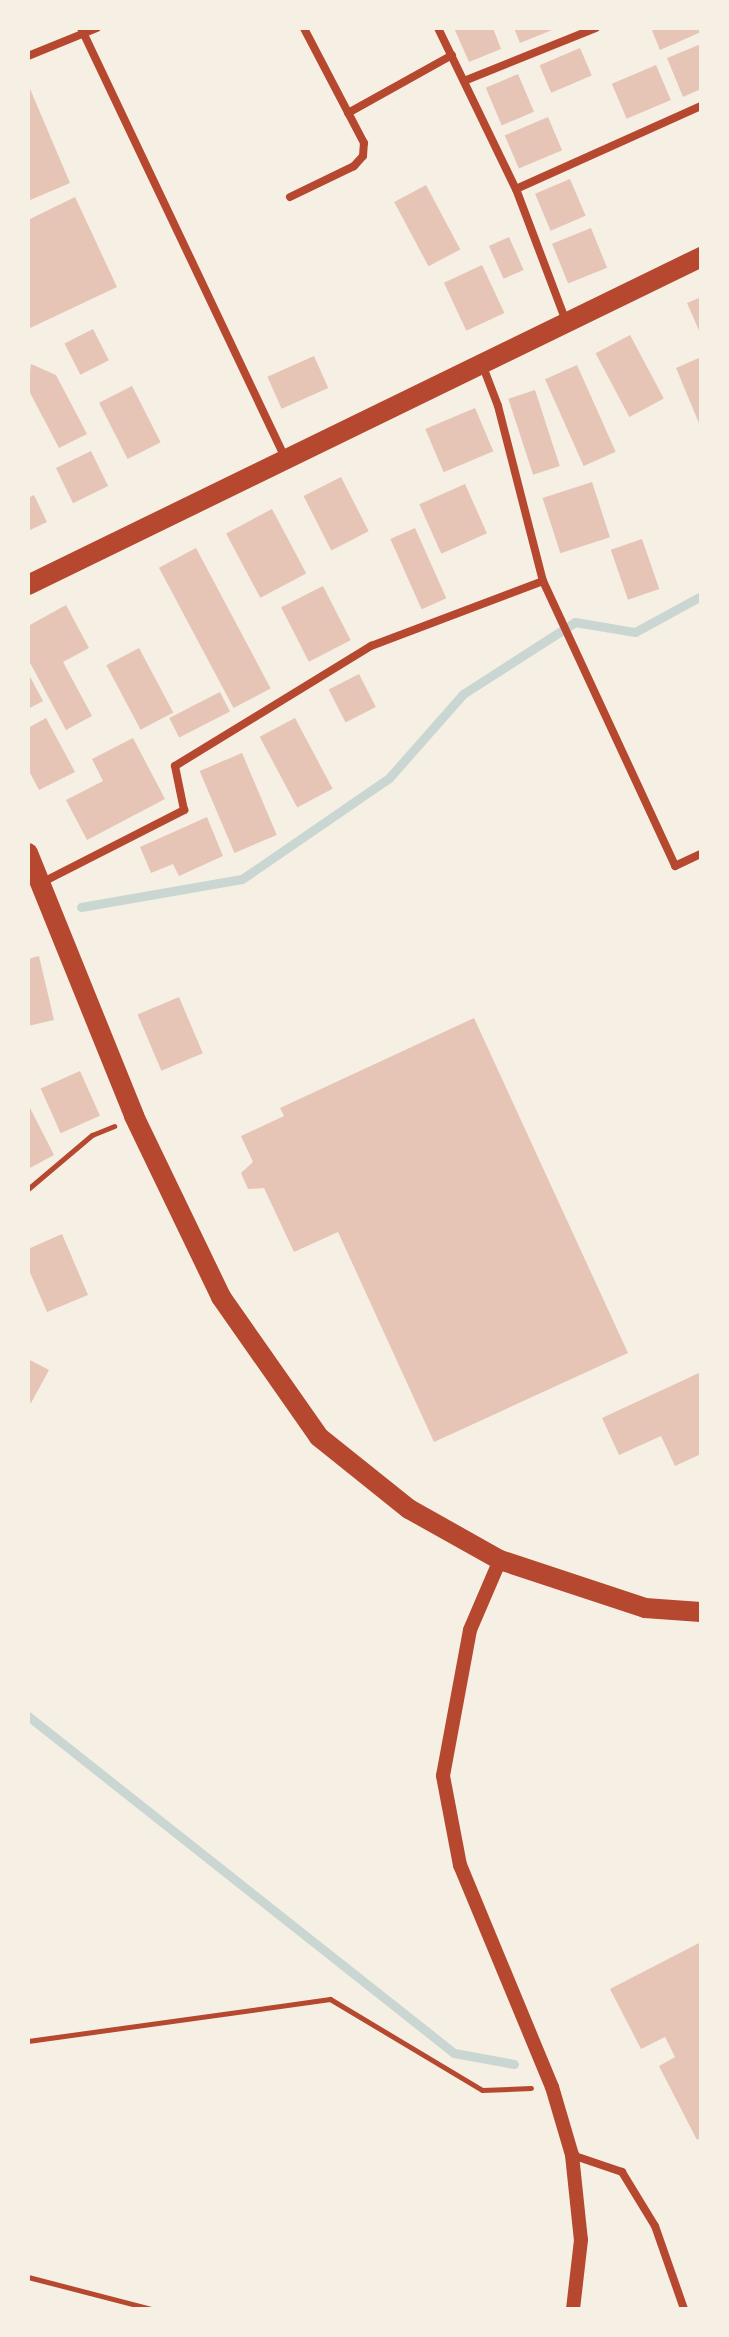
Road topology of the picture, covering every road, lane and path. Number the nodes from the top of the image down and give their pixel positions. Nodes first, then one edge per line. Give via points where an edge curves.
1 (97, 28) edge
2 (304, 28) edge
3 (438, 28) edge
4 (596, 28) edge
5 (82, 30) edge
6 (452, 55) junction
7 (28, 56) edge
8 (464, 81) junction
9 (701, 106) edge
10 (348, 113) junction
11 (516, 189) junction
12 (290, 197) dead end
13 (701, 257) edge
14 (567, 322) junction
15 (482, 363) junction
16 (285, 459) junction
17 (543, 581) junction
18 (28, 585) edge
19 (28, 853) edge
20 (701, 854) edge
21 (41, 883) junction
22 (134, 1116) junction
23 (28, 1189) edge
24 (500, 1560) junction
25 (701, 1612) edge
26 (28, 2041) edge
27 (552, 2087) junction
28 (572, 2155) junction
29 (28, 2277) edge
30 (152, 2309) edge
31 (573, 2309) edge
32 (684, 2309) edge

1 - 5 street
2 - 10 street
3 - 6 street
4 - 8 street
5 - 7 street
5 - 16 street
6 - 8 street
6 - 10 street
8 - 11 street
9 - 11 street
10 - 12 street via 364,143 363,156 354,166
11 - 14 street
13 - 14 main road
14 - 15 main road
15 - 16 main road
15 - 17 street
16 - 18 main road
17 - 20 street via 675,866
17 - 21 street via 371,646 175,766 184,810
19 - 21 main road
21 - 22 main road
22 - 23 path via 92,1135
22 - 24 main road via 221,1297 319,1437 409,1509
24 - 25 main road via 645,1608
24 - 27 street via 470,1630 443,1776 460,1865
26 - 27 path via 330,1999 482,2090
27 - 28 street
28 - 31 street via 581,2240
28 - 32 street via 622,2172 655,2226
29 - 30 path

